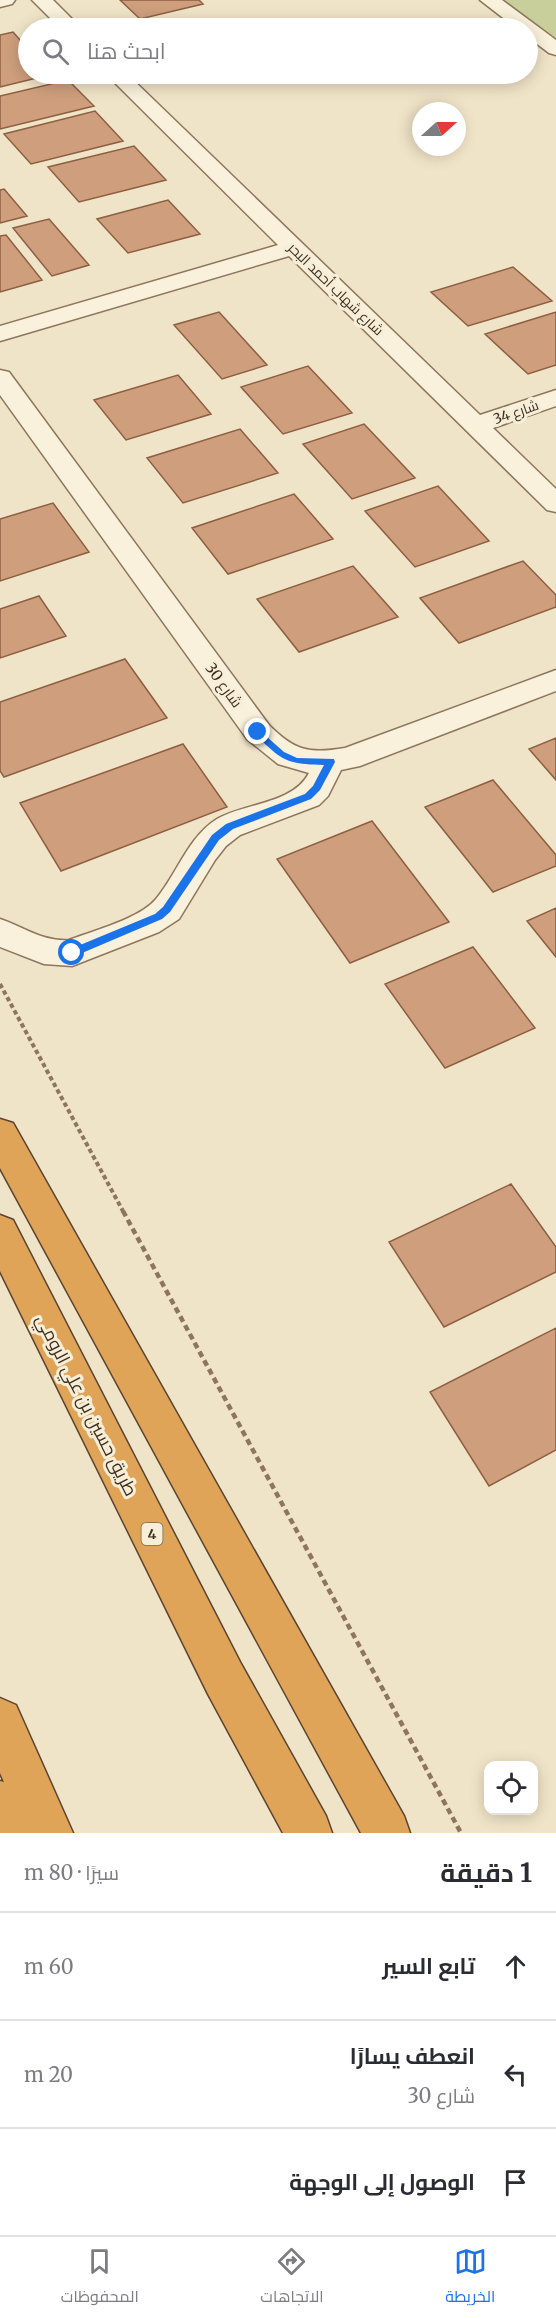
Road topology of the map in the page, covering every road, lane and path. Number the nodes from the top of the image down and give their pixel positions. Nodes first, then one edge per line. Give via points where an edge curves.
1 (5, 0) edge
2 (42, 0) edge
3 (490, 0) edge
4 (0, 1) edge
5 (61, 18) edge
6 (514, 18) edge
7 (538, 36) edge
8 (556, 49) edge
9 (126, 84) edge
10 (293, 248) junction
11 (0, 334) edge
12 (0, 377) edge
13 (556, 398) edge
14 (476, 425) junction
15 (556, 504) edge
16 (556, 680) edge
17 (330, 762) junction
18 (0, 932) edge
19 (0, 984) edge
20 (0, 1134) edge
21 (0, 1232) edge
22 (0, 1721) edge
23 (0, 1804) edge
24 (10, 1833) edge
25 (50, 1833) edge
26 (309, 1833) edge
27 (387, 1833) edge
28 (461, 1833) edge

1 - 4 street
2 - 5 street
3 - 6 street
7 - 8 street
9 - 10 street, شارع شهاب أحمد البحر
10 - 11 street
10 - 14 street, شارع شهاب أحمد البحر
12 - 17 street, شارع 30 via 258,732 281,754 296,761
13 - 14 street, شارع 34
14 - 15 street, شارع شهاب أحمد البحر
16 - 17 street, شارع 30
17 - 18 street via 308,797 230,826 215,838 167,910 147,923 59,955
19 - 28 path
20 - 27 highway
21 - 26 highway, طريق حسين بن علي الرومي / 4 via 219,1667
22 - 25 highway
23 - 24 highway

